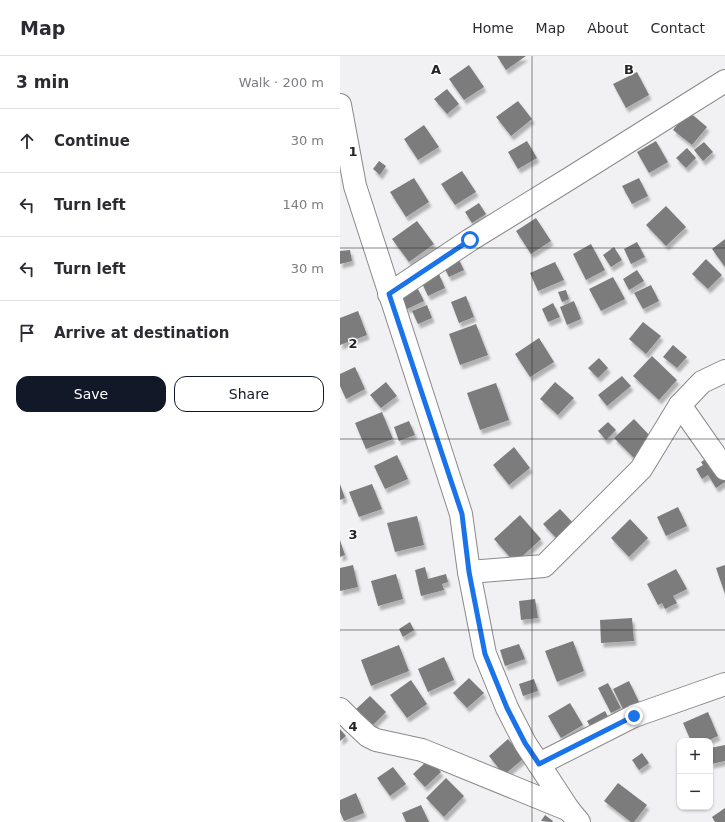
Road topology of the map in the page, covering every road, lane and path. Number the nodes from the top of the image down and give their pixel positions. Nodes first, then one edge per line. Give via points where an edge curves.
1 (725, 81) edge
2 (340, 105) edge
3 (389, 294) junction
4 (725, 371) edge
5 (680, 405) junction
6 (725, 469) edge
7 (469, 572) junction
8 (725, 684) edge
9 (340, 709) edge
10 (539, 764) junction
11 (574, 816) edge

1 - 3 street via 470,240
2 - 3 street via 355,186
3 - 7 street via 462,514
4 - 5 street via 702,382
5 - 6 street
5 - 7 street via 641,469 544,566
7 - 10 street via 485,654 507,708
8 - 10 street via 634,716
9 - 11 street via 368,736 376,740 422,750
10 - 11 street

